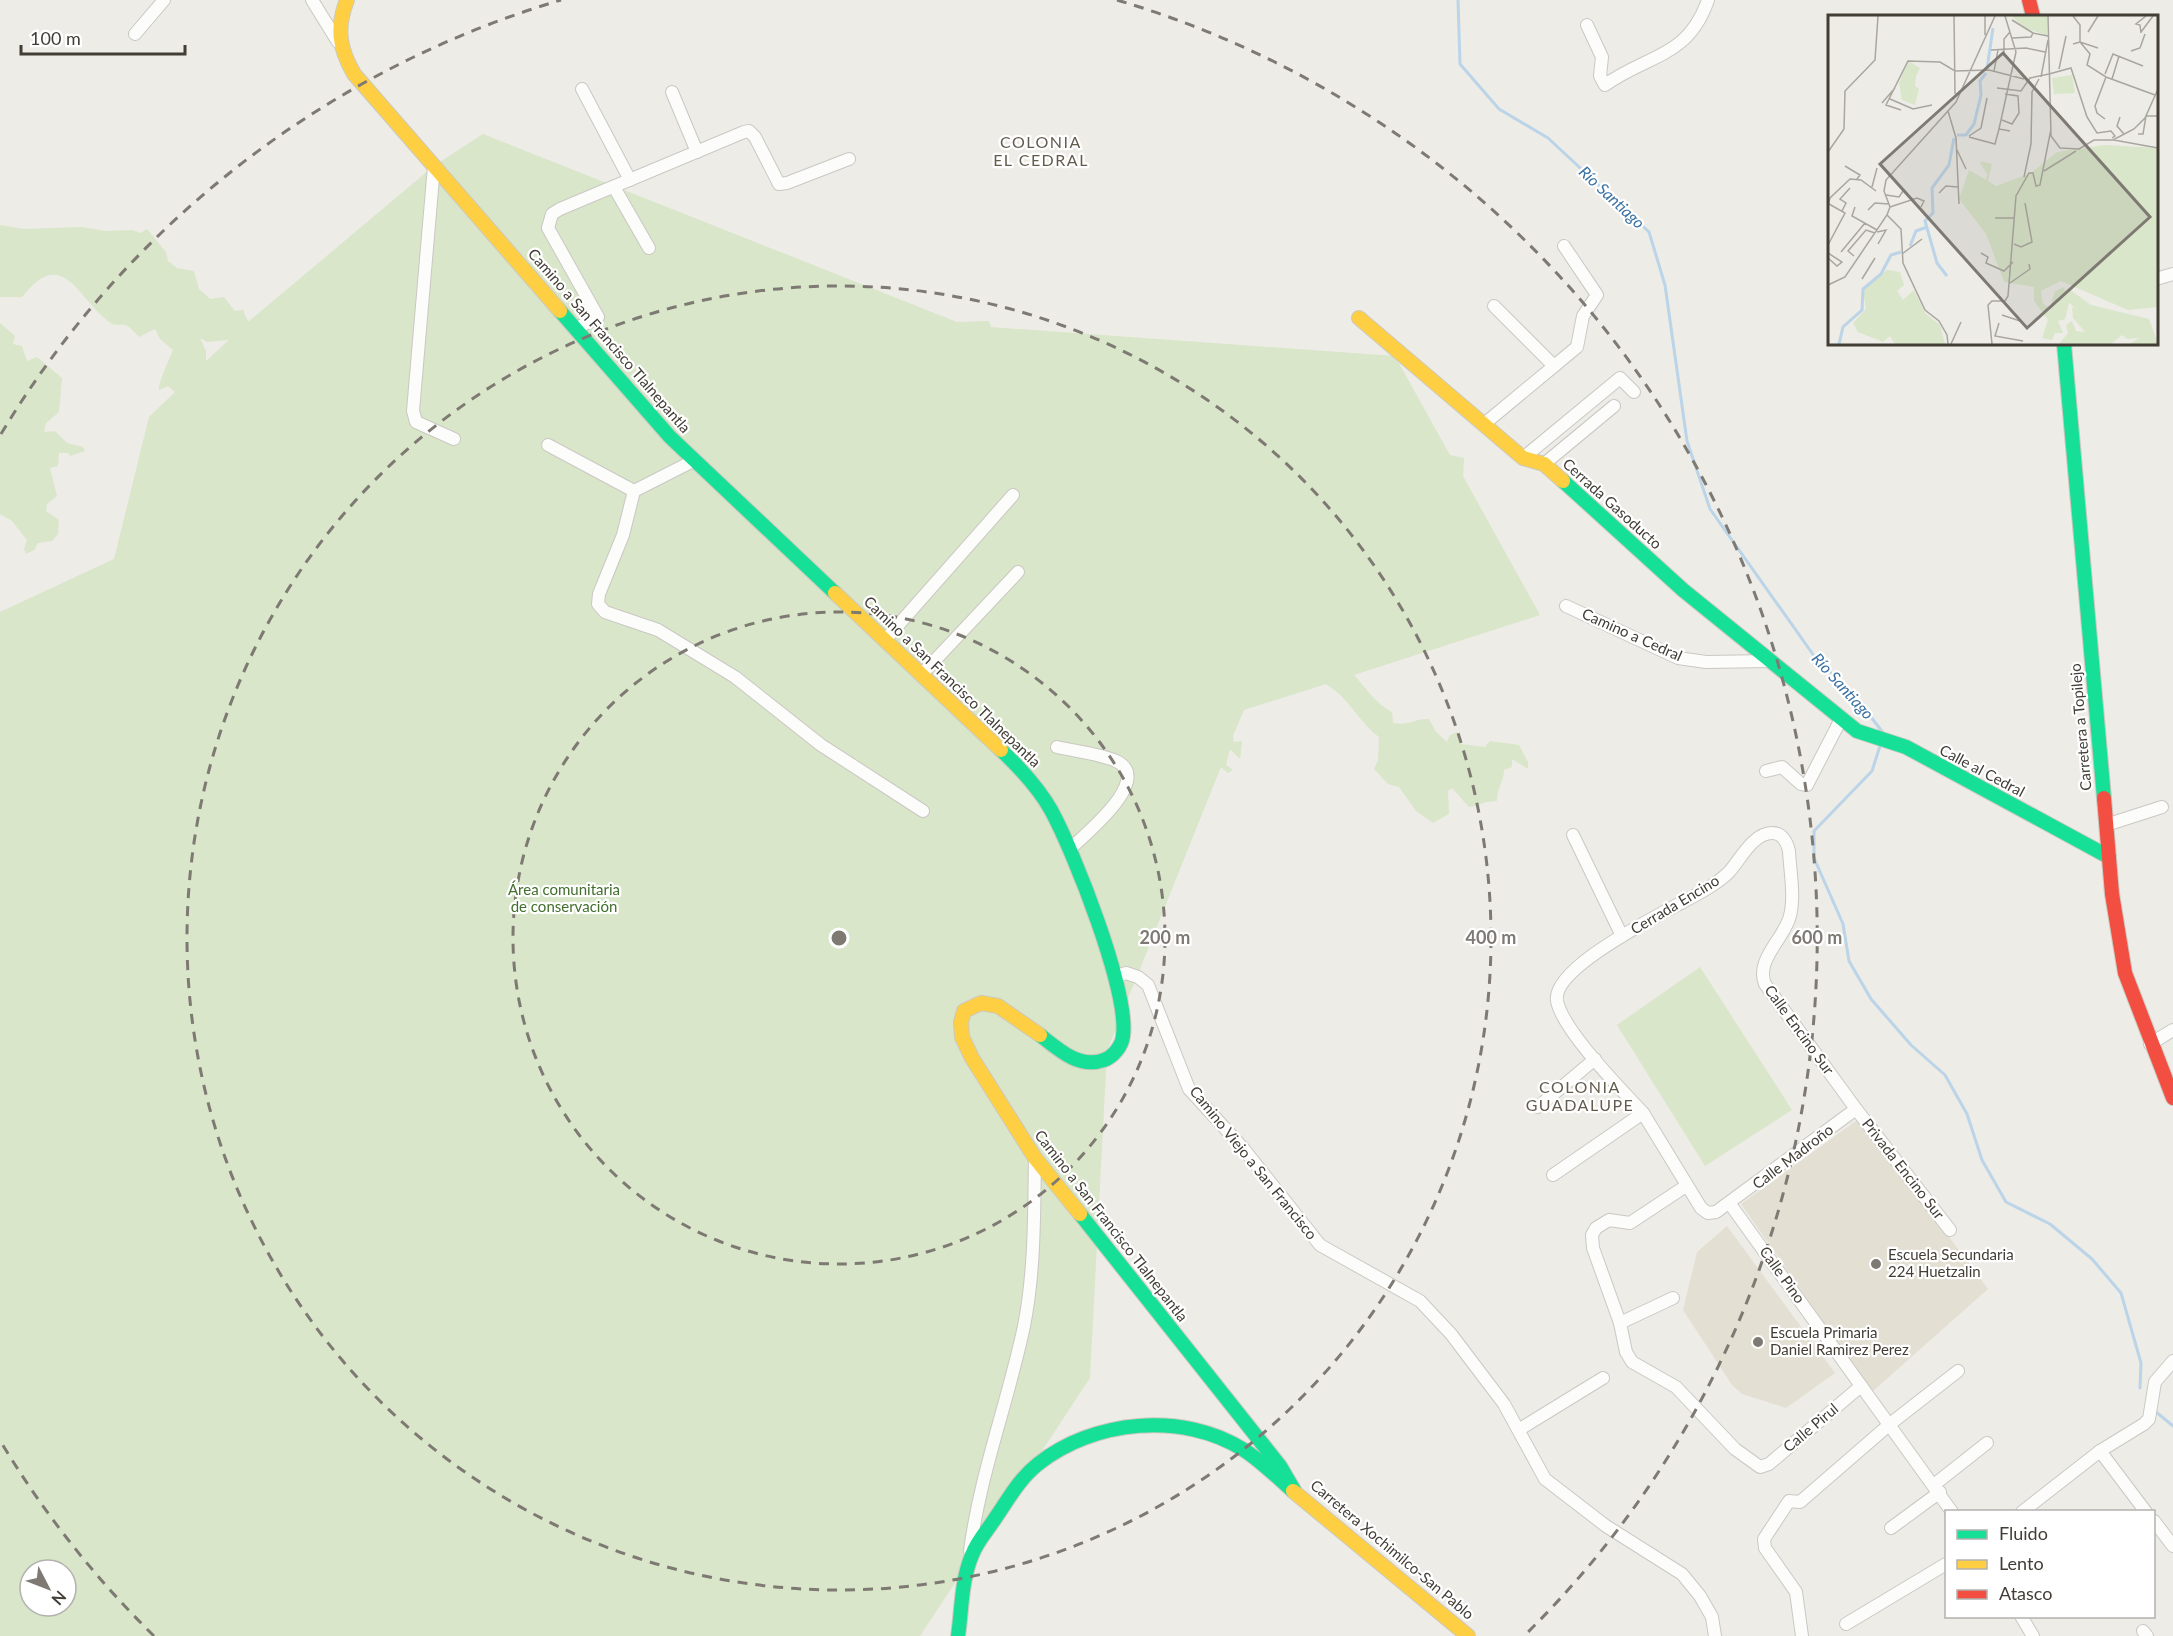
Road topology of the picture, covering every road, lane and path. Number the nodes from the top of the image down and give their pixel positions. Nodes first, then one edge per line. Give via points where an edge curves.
1 (164, 0) edge
2 (312, 0) edge
3 (347, 0) edge
4 (1708, 0) edge
5 (2029, 0) edge
6 (2032, 15) edge
7 (1587, 25) dead end
8 (135, 34) dead end
9 (338, 42) junction
10 (582, 89) dead end
11 (672, 92) dead end
12 (697, 152) junction
13 (849, 159) dead end
14 (434, 166) junction
15 (630, 180) junction
16 (614, 187) junction
17 (1564, 246) dead end
18 (649, 248) dead end
19 (2173, 274) edge
20 (2158, 279) edge
21 (1494, 306) dead end
22 (1359, 318) dead end
23 (575, 329) junction
24 (2064, 345) edge
25 (1554, 366) junction
26 (1634, 392) dead end
27 (1614, 406) dead end
28 (1483, 425) junction
29 (454, 439) dead end
30 (548, 445) dead end
31 (1523, 458) junction
32 (695, 460) junction
33 (1544, 464) junction
34 (634, 491) junction
35 (1013, 495) dead end
36 (1018, 572) dead end
37 (1566, 606) dead end
38 (885, 640) junction
39 (1771, 661) junction
40 (922, 674) junction
41 (1841, 719) junction
42 (1057, 747) dead end
43 (1766, 771) dead end
44 (2162, 807) dead end
45 (923, 810) dead end
46 (2106, 825) junction
47 (1573, 835) dead end
48 (1787, 843) joint
49 (1069, 850) junction
50 (2109, 857) junction
51 (1622, 936) junction
52 (1115, 977) junction
53 (2173, 1030) edge
54 (2150, 1044) junction
55 (1595, 1059) junction
56 (2173, 1098) edge
57 (1538, 1107) dead end
58 (1856, 1109) junction
59 (1643, 1113) junction
60 (1035, 1158) junction
61 (1553, 1175) dead end
62 (1686, 1186) junction
63 (1730, 1204) junction
64 (1950, 1230) dead end
65 (1673, 1298) dead end
66 (1620, 1323) junction
67 (2173, 1361) edge
68 (1959, 1371) dead end
69 (1603, 1378) dead end
70 (1861, 1386) junction
71 (1890, 1424) junction
72 (1520, 1429) junction
73 (1987, 1443) dead end
74 (2100, 1451) junction
75 (1937, 1488) junction
76 (1294, 1490) junction
77 (1951, 1510) edge
78 (2025, 1510) edge
79 (2143, 1510) edge
80 (2155, 1522) edge
81 (1891, 1528) dead end
82 (2173, 1546) edge
83 (969, 1562) junction
84 (1945, 1565) edge
85 (2022, 1618) edge
86 (1846, 1624) dead end
87 (958, 1636) edge
88 (1468, 1636) edge
89 (1716, 1636) edge
90 (1802, 1636) edge
91 (2033, 1636) edge

1 - 8 street
2 - 9 street
3 - 9 street via 340,18
4 - 7 street via 1696,25 1675,49 1623,72 1605,86 1600,76 1602,57
5 - 6 street
9 - 14 street, Camino a San Francisco Tlalnepantla via 354,74
10 - 15 street
11 - 12 street
12 - 13 street via 749,132 779,184
12 - 15 street
14 - 23 street, Camino a San Francisco Tlalnepantla
14 - 29 street via 413,411 416,422
15 - 16 street
16 - 18 street
16 - 23 street via 560,209 548,220 548,228 598,317
17 - 25 street via 1597,295 1583,316 1577,347
19 - 20 street
21 - 25 street
22 - 28 street, Cerrada Gasoducto
23 - 32 street, Camino a San Francisco Tlalnepantla
24 - 46 street, Carretera a Topilejo
25 - 28 street
26 - 31 street via 1620,378
27 - 33 street
28 - 31 street, Cerrada Gasoducto
30 - 34 street
31 - 33 street, Cerrada Gasoducto
32 - 34 street
32 - 38 street, Camino a San Francisco Tlalnepantla
33 - 39 street, Cerrada Gasoducto via 1683,590
34 - 45 street via 623,535 599,594 598,604 605,612 658,630 735,677 821,745
35 - 38 street
36 - 40 street
37 - 39 street, Camino a Cedral via 1678,657 1706,662
38 - 40 street, Camino a San Francisco Tlalnepantla
39 - 41 street, Cerrada Gasoducto
40 - 49 street, Camino a San Francisco Tlalnepantla via 1020,768 1046,802
41 - 43 street via 1807,784 1801,784 1782,767
41 - 50 street, Calle al Cedral via 1868,738 1894,742
42 - 49 street via 1117,761 1128,772 1129,780 1115,804
44 - 46 street
46 - 50 street, Carretera a Topilejo
47 - 51 street
48 - 51 street, Cerrada Encino via 1780,835 1771,833 1759,837 1727,874
48 - 58 street, Calle Encino Sur via 1790,918 1761,975
49 - 52 street, Camino a San Francisco Tlalnepantla
50 - 54 street, Carretera a Topilejo via 2125,974
51 - 55 street, Cerrada Encino via 1568,975 1559,986 1557,1000 1566,1021
52 - 60 street, Camino a San Francisco Tlalnepantla via 1122,1038 1100,1065 1077,1061 990,1002 979,1002 964,1011 962,1037 972,1058
52 - 72 street, Camino Viejo a San Francisco via 1126,973 1148,985 1189,1089 1243,1148 1320,1245 1420,1301 1451,1334
53 - 54 street
54 - 56 street, Carretera a Topilejo
55 - 57 street
55 - 59 street
58 - 63 street, Calle Madroño
58 - 64 street, Privada Encino Sur
59 - 61 street
59 - 62 street
60 - 76 street, Camino a San Francisco Tlalnepantla via 1280,1466
60 - 83 street via 1034,1236 1024,1323 976,1505
62 - 63 street via 1708,1213
62 - 66 street via 1630,1223 1609,1220 1592,1235
63 - 70 street, Calle Pino
65 - 66 street
66 - 70 street, Calle Pirul via 1632,1362 1676,1387 1735,1449 1760,1467 1769,1464
67 - 74 street via 2152,1390 2149,1419
68 - 71 street
69 - 72 street
70 - 71 street, Calle Pino
71 - 75 street, Calle Pino
71 - 90 street via 1800,1502 1789,1501 1768,1532 1765,1548 1796,1592
72 - 89 street, Camino Viejo a San Francisco via 1545,1479 1606,1526 1682,1574 1712,1617
73 - 75 street
74 - 78 street
74 - 79 street
75 - 77 street, Calle Pino
75 - 81 street
76 - 83 street, Carretera Xochimilco-San Pablo via 1244,1450 1222,1438 1152,1425 1125,1428 1070,1445 1027,1474
76 - 88 street, Carretera Xochimilco-San Pablo
80 - 82 street
83 - 87 street
84 - 86 street
85 - 91 street

